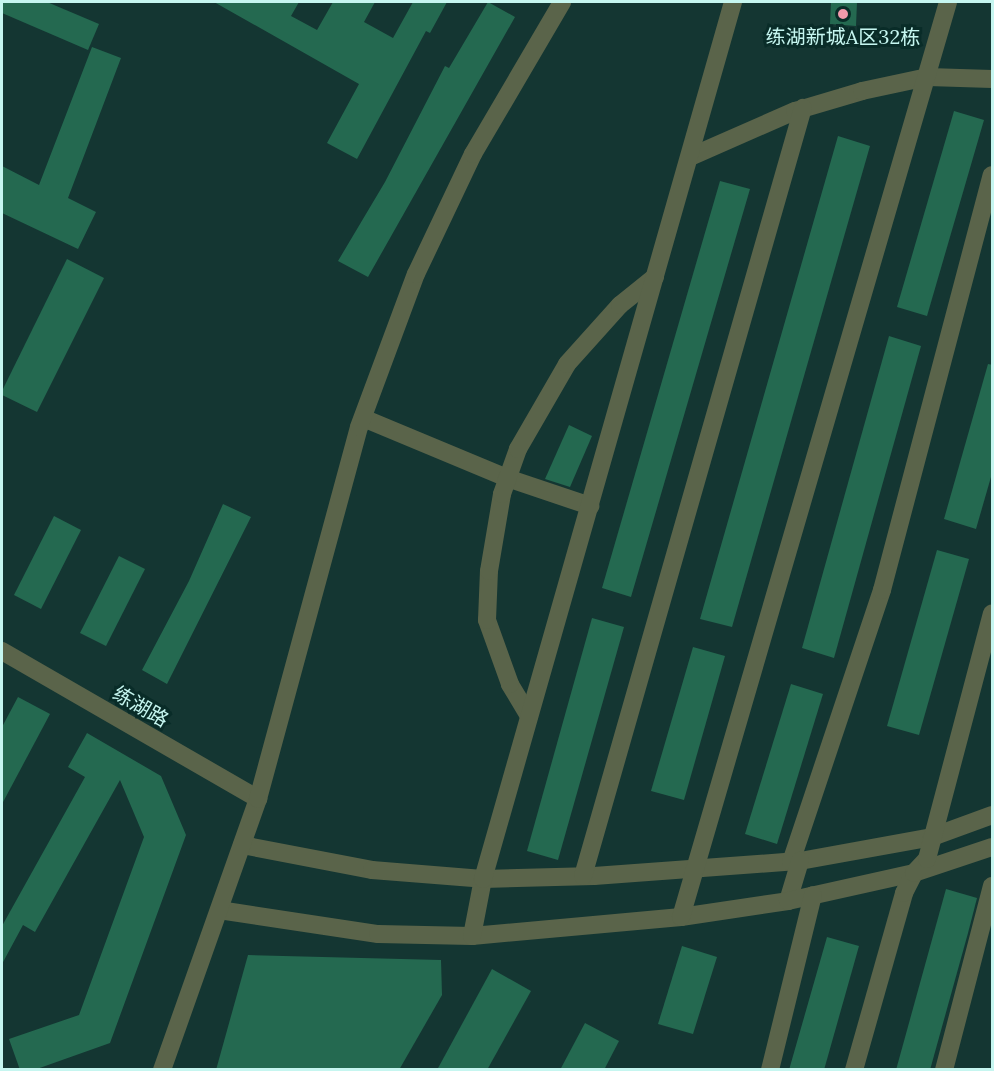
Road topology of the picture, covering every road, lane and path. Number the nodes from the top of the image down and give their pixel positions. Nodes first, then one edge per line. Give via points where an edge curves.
1 (562, 2) edge
2 (733, 2) edge
3 (948, 2) edge
4 (928, 77) junction
5 (993, 79) edge
6 (802, 108) junction
7 (690, 157) junction
8 (993, 175) edge
9 (656, 277) junction
10 (363, 418) junction
11 (507, 478) junction
12 (590, 506) junction
13 (993, 613) edge
14 (2, 651) edge
15 (530, 716) junction
16 (258, 799) junction
17 (993, 815) edge
18 (932, 837) junction
19 (242, 845) junction
20 (993, 847) edge
21 (795, 861) junction
22 (692, 871) junction
23 (914, 873) junction
24 (583, 876) junction
25 (483, 879) junction
26 (993, 886) edge
27 (813, 895) junction
28 (789, 901) junction
29 (219, 910) junction
30 (681, 917) junction
31 (472, 936) junction
32 (162, 1070) edge
33 (770, 1070) edge
34 (854, 1070) edge
35 (944, 1070) edge

1 - 10 street via 463,174 416,274
2 - 7 street
3 - 4 street
4 - 5 street
4 - 6 street
4 - 22 street
6 - 7 street
6 - 24 street
7 - 9 street
8 - 21 street via 882,590
9 - 11 street via 620,305 567,364 541,405
9 - 12 street
10 - 11 street
10 - 16 street
11 - 12 street
11 - 15 street via 489,571 487,620 510,684
12 - 15 street
13 - 18 street
14 - 16 street, 练湖路
15 - 25 street
16 - 19 street
17 - 18 street
18 - 21 street
18 - 23 street via 927,859
19 - 25 street via 372,870
19 - 29 street
20 - 23 street
21 - 22 street
21 - 28 street
22 - 24 street
22 - 30 street
23 - 27 street
23 - 34 street via 904,893
24 - 25 street
25 - 31 street
26 - 35 street
27 - 28 street
27 - 33 street
28 - 30 street
29 - 31 street via 378,934
29 - 32 street
30 - 31 street

